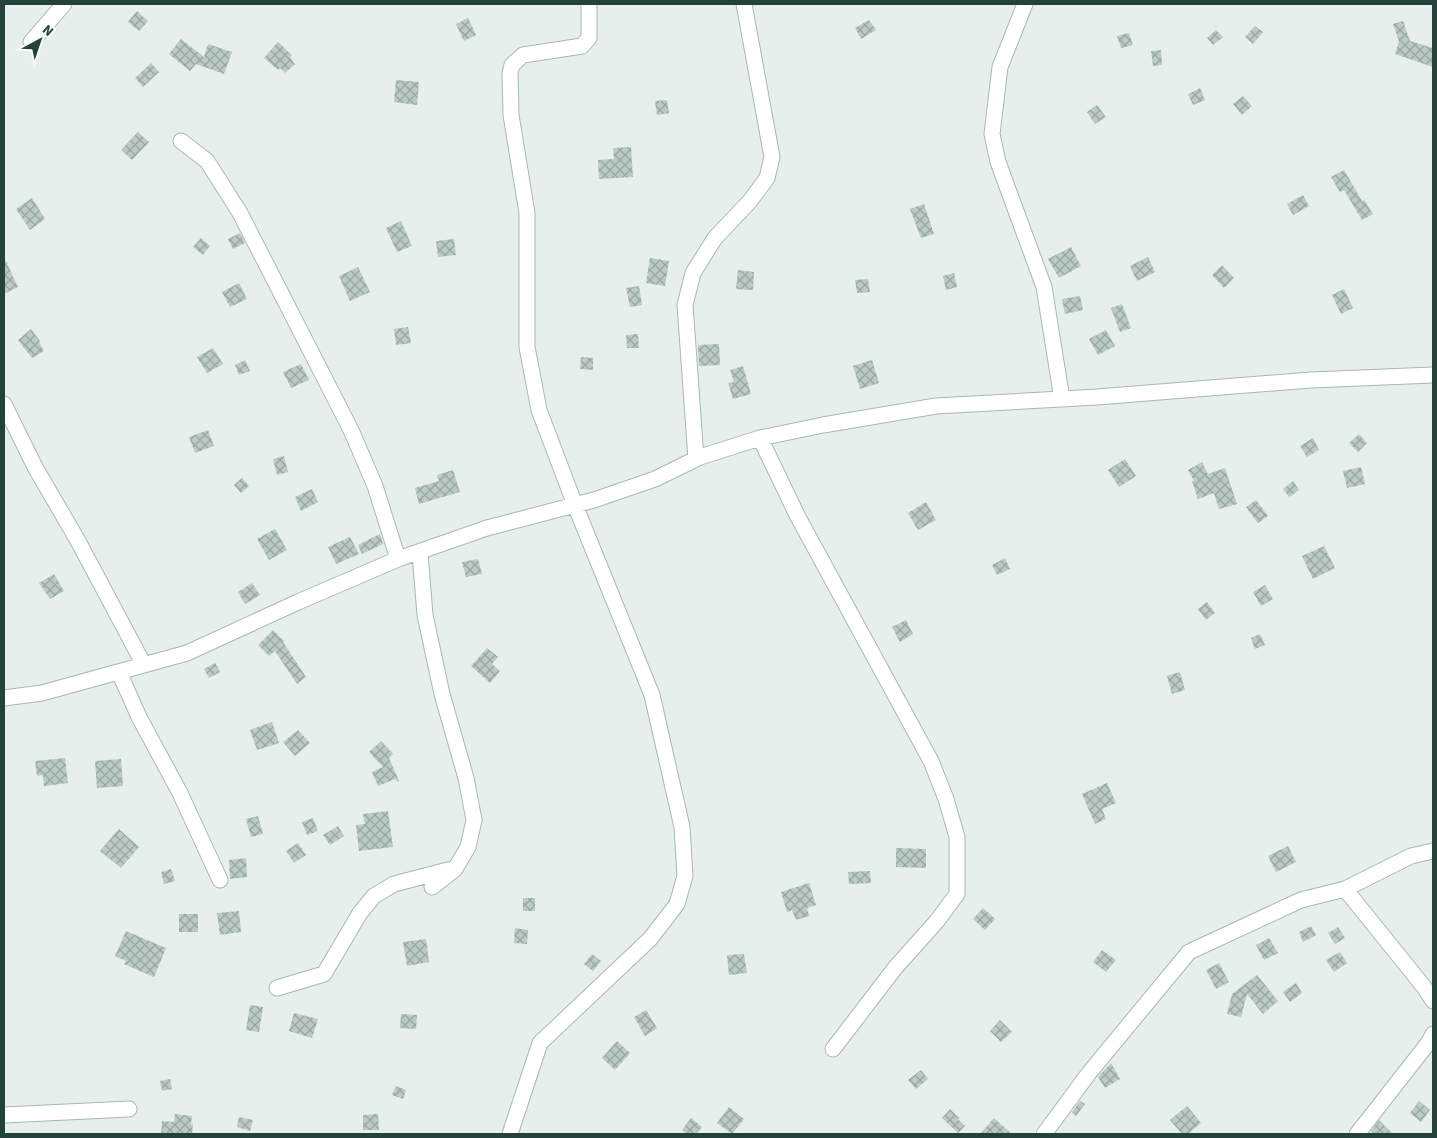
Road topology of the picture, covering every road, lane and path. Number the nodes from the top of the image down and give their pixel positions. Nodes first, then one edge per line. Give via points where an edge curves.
1 (64, 4) edge
2 (589, 4) edge
3 (744, 4) edge
4 (1025, 4) edge
5 (31, 42) dead end
6 (180, 141) dead end
7 (1433, 375) edge
8 (1062, 399) junction
9 (4, 404) edge
10 (760, 438) junction
11 (696, 459) junction
12 (575, 505) junction
13 (420, 553) junction
14 (398, 559) junction
15 (144, 665) junction
16 (119, 672) junction
17 (4, 698) edge
18 (1433, 850) edge
19 (454, 869) junction
20 (220, 880) dead end
21 (432, 887) dead end
22 (1344, 889) junction
23 (277, 988) dead end
24 (1433, 1001) edge
25 (1433, 1034) edge
26 (832, 1049) dead end
27 (129, 1109) dead end
28 (4, 1115) edge
29 (510, 1134) edge
30 (1044, 1134) edge
31 (1357, 1134) edge

1 - 5 street
2 - 12 street via 588,38 582,46 524,55 512,65 510,73 511,115 527,213 527,347 539,410
3 - 11 street via 772,157 766,178 750,201 715,238 693,273 685,304
4 - 8 street via 1000,67 992,134 998,162 1044,287
6 - 14 street via 207,161 240,213 350,430 375,486
7 - 8 street via 1311,380
8 - 10 street via 936,406 823,424
9 - 15 street
10 - 11 street
10 - 26 street via 798,517 931,761 958,837 957,894
11 - 12 street via 655,479
12 - 13 street via 488,528
12 - 29 street via 652,695 682,827 685,876 677,904 650,940 540,1043
13 - 14 street
13 - 19 street via 425,615 474,820 468,847
14 - 15 street via 187,653
15 - 16 street
16 - 17 street via 42,693
16 - 20 street
18 - 22 street via 1411,856
19 - 21 street
19 - 23 street via 394,884 374,896 360,913 324,974
22 - 24 street
22 - 30 street via 1301,900 1189,952 1089,1073
25 - 31 street
27 - 28 street

